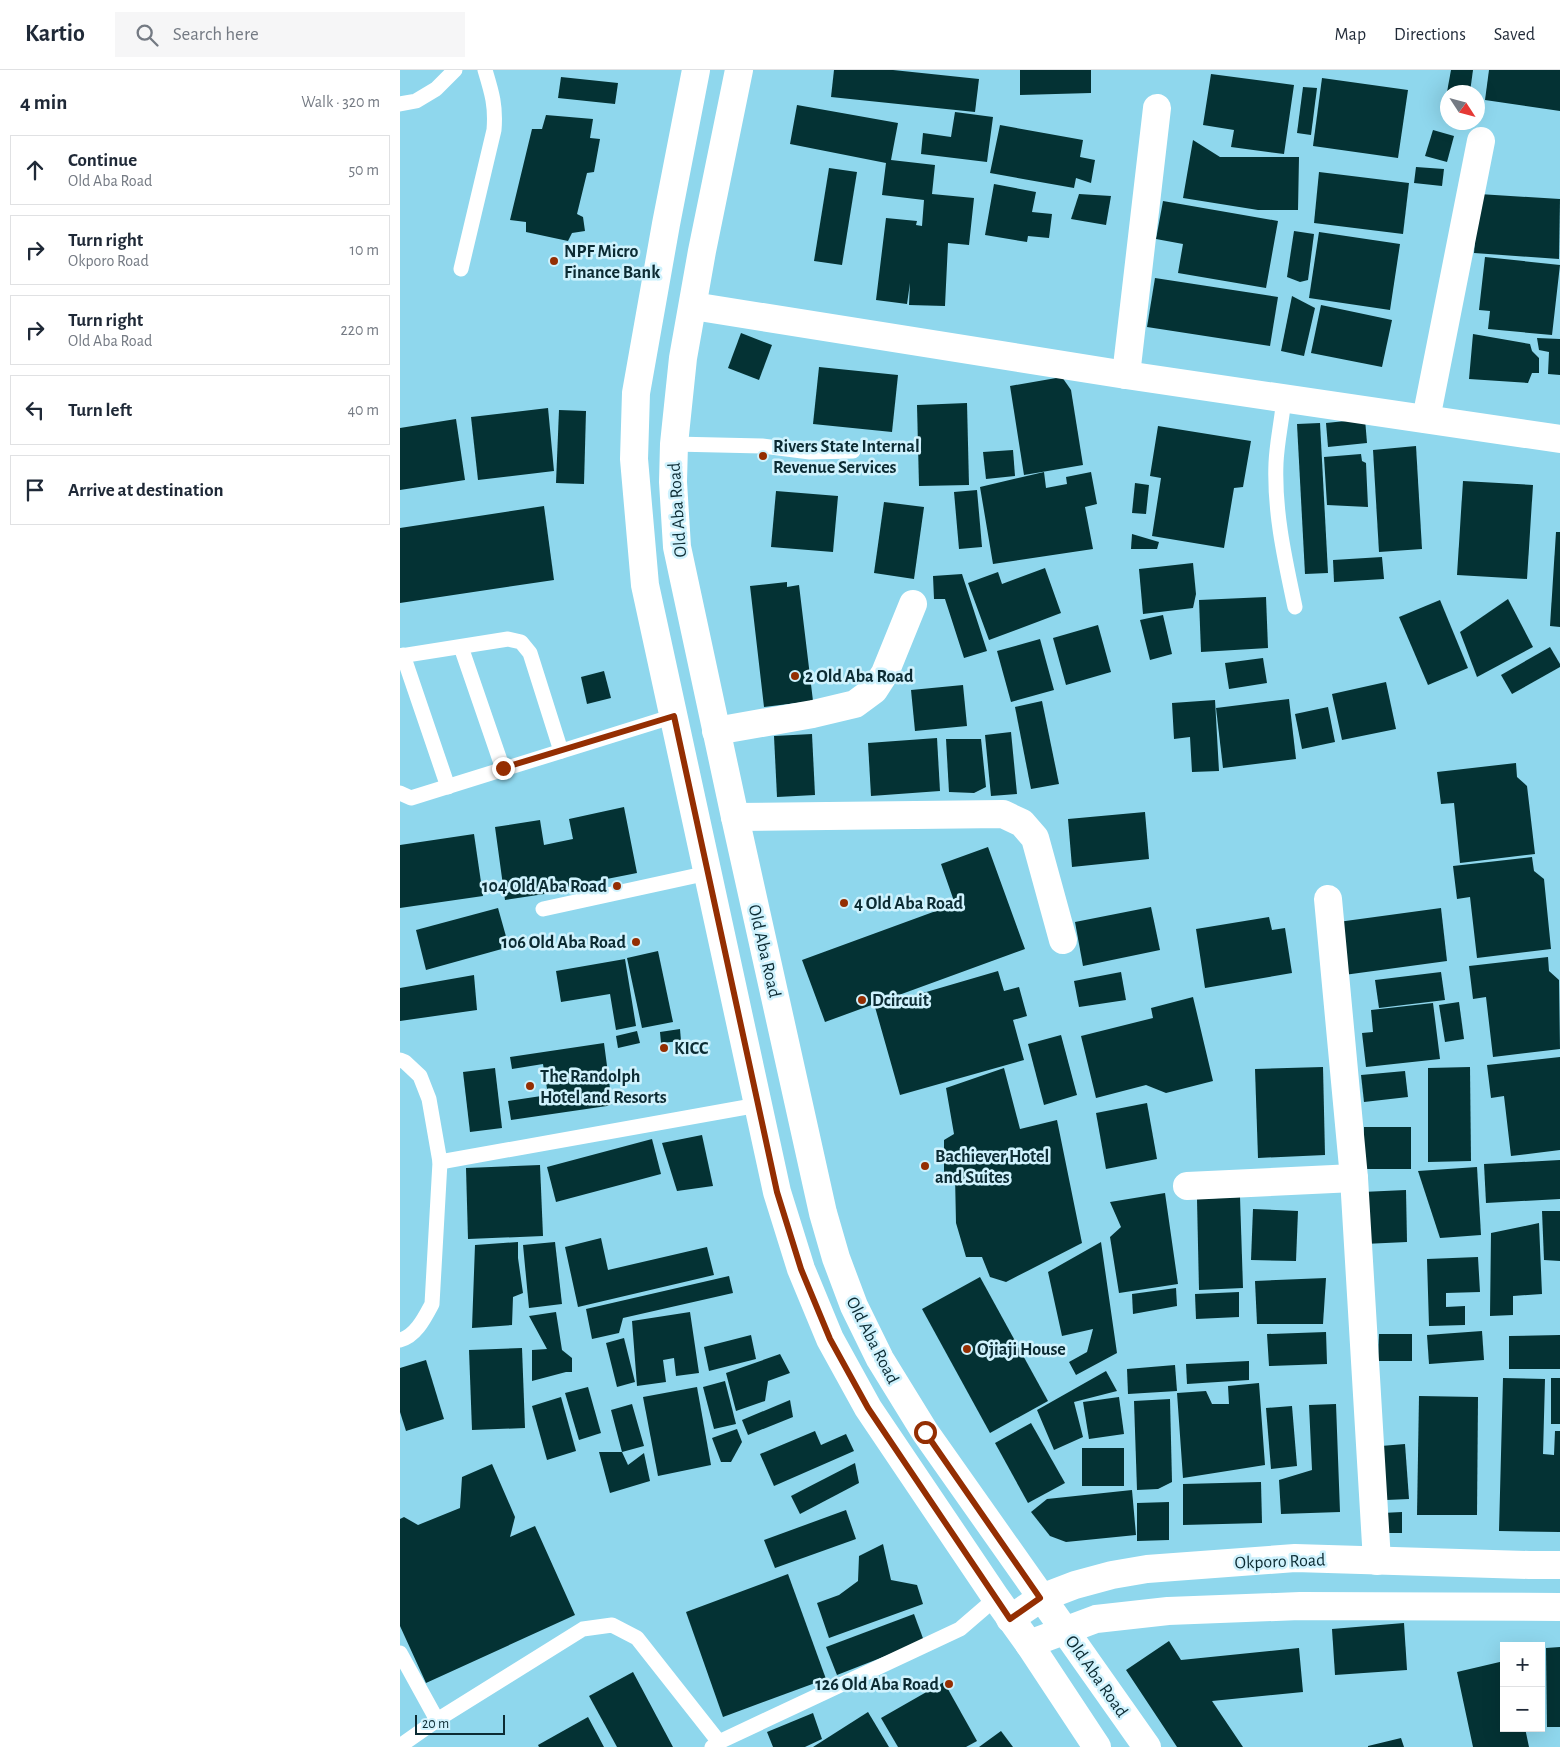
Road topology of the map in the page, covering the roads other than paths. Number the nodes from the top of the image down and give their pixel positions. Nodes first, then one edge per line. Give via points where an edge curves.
1 (455, 70) edge
2 (484, 70) edge
3 (696, 70) edge
4 (739, 70) edge
5 (400, 104) edge
6 (1157, 108) dead end
7 (1481, 141) dead end
8 (461, 269) dead end
9 (693, 306) junction
10 (1126, 375) junction
11 (1284, 398) junction
12 (1426, 419) junction
13 (1560, 439) edge
14 (674, 444) junction
15 (853, 451) dead end
16 (913, 604) dead end
17 (1295, 607) dead end
18 (461, 646) junction
19 (402, 656) edge
20 (674, 716) junction
21 (716, 731) junction
22 (561, 751) junction
23 (503, 768) junction
24 (448, 787) junction
25 (404, 798) edge
26 (735, 817) junction
27 (708, 874) junction
28 (1328, 899) dead end
29 (543, 910) dead end
30 (1063, 940) dead end
31 (400, 1060) edge
32 (758, 1105) junction
33 (440, 1162) junction
34 (1354, 1178) junction
35 (1187, 1186) dead end
36 (400, 1340) edge
37 (1377, 1561) junction
38 (1560, 1565) edge
39 (1040, 1598) junction
40 (1560, 1608) edge
41 (1003, 1609) junction
42 (1065, 1630) junction
43 (1029, 1644) junction
44 (400, 1653) edge
45 (437, 1720) junction
46 (716, 1744) edge
47 (400, 1746) edge
48 (1096, 1747) edge
49 (1147, 1747) edge

1 - 5 lane via 436,89 416,101
2 - 8 lane via 496,111 494,130
3 - 20 main road, Old Aba Road via 636,393 634,459 645,585
4 - 9 main road, Old Aba Road
6 - 10 main road
7 - 12 main road
9 - 10 main road
9 - 14 main road, Old Aba Road via 683,358
10 - 11 main road
11 - 12 main road
11 - 17 lane via 1276,463 1277,505
12 - 13 main road
14 - 15 lane via 762,446 810,452
14 - 21 main road, Old Aba Road via 677,548
16 - 21 main road via 884,673 874,690 855,704
18 - 19 lane
18 - 22 lane via 508,639 521,642 530,653
18 - 23 lane
19 - 24 lane
20 - 22 lane
20 - 27 main road, Old Aba Road
21 - 26 main road, Old Aba Road
22 - 23 lane
23 - 24 lane
24 - 25 lane
26 - 30 main road via 1004,814 1022,822 1035,838
26 - 39 main road, Old Aba Road via 823,1213 854,1306 880,1359 925,1432
27 - 29 lane
27 - 32 main road, Old Aba Road
28 - 34 main road
31 - 33 lane via 420,1076 426,1091
32 - 33 lane
32 - 41 main road, Old Aba Road via 777,1192 801,1269 830,1339 868,1408
33 - 36 lane via 432,1304 422,1323
34 - 35 main road
34 - 37 main road
37 - 38 main road, Okporo Road
37 - 39 main road, Okporo Road via 1295,1558 1147,1569 1075,1585
39 - 41 main road, Okporo Road
39 - 42 main road, Old Aba Road
40 - 42 main road via 1230,1608 1129,1614 1096,1619
41 - 43 main road, Old Aba Road
41 - 46 lane
42 - 43 main road
42 - 49 main road, Old Aba Road
43 - 48 main road, Old Aba Road
44 - 45 lane
45 - 46 lane via 583,1628 612,1625 637,1638
45 - 47 lane

